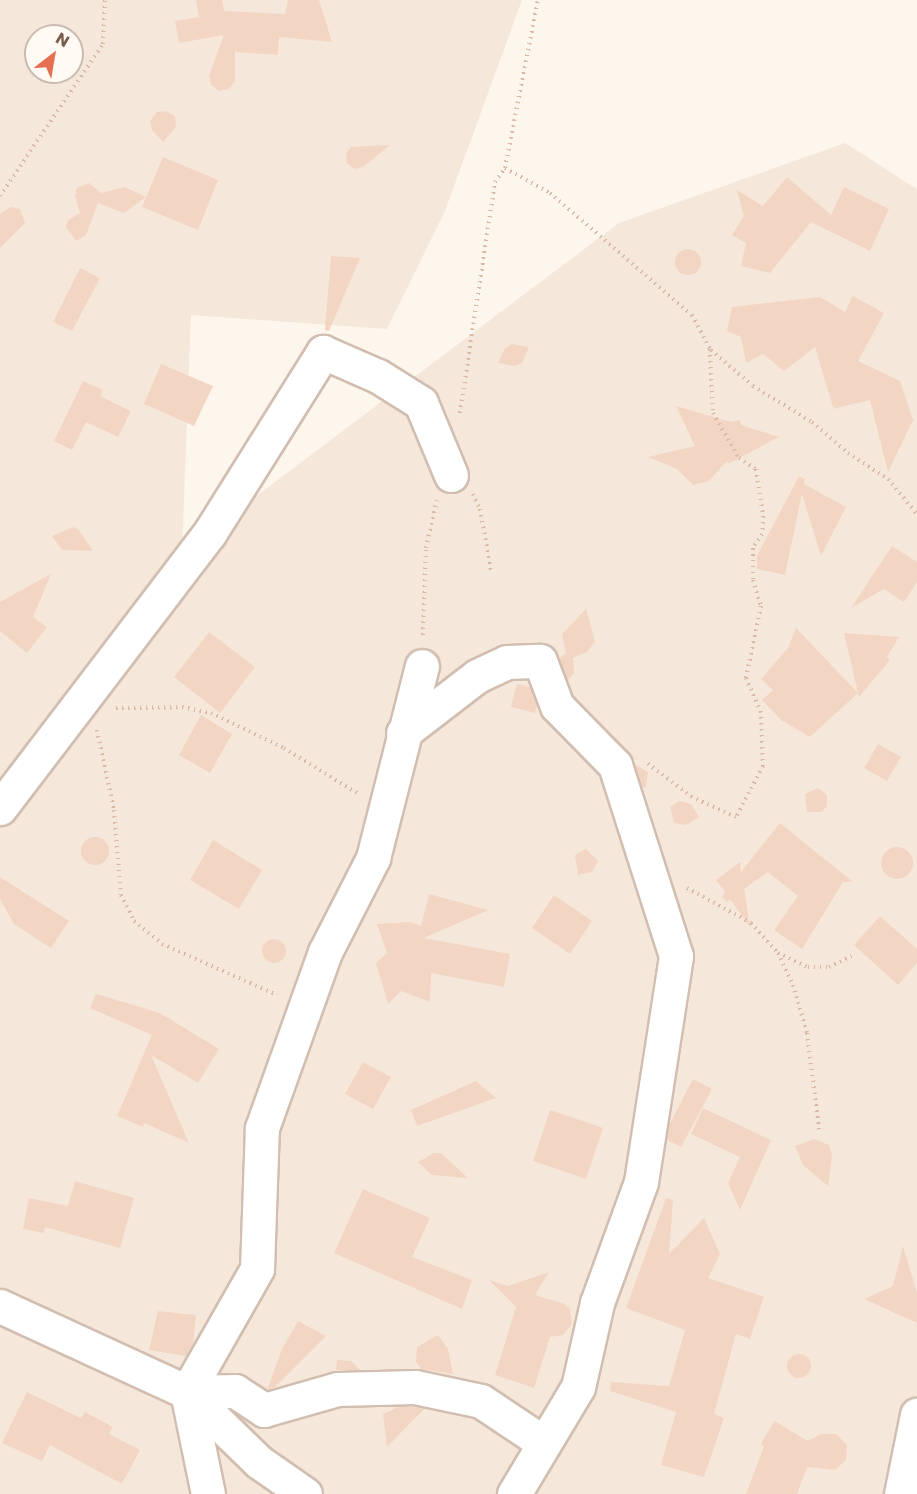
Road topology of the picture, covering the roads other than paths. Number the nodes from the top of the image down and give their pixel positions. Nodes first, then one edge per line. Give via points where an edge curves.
1 (462, 483) road end
2 (422, 666) road end
3 (403, 733) junction
4 (0, 808) edge
5 (0, 1306) edge
6 (187, 1392) junction
7 (917, 1416) edge
8 (543, 1443) junction
9 (208, 1494) edge
10 (305, 1494) edge
11 (514, 1494) edge
12 (900, 1494) edge

1 - 4 street via 421,402 378,376 323,352 208,534 86,711
2 - 3 street
3 - 6 street via 372,858 325,952 262,1128 257,1269
3 - 8 street via 477,676 507,662 540,661 557,706 615,765 676,956 641,1182 597,1303 578,1387
5 - 6 street
6 - 8 street via 235,1391 264,1410 337,1389 415,1387 482,1401
6 - 9 street
6 - 10 street via 259,1462
7 - 12 street
8 - 11 street

